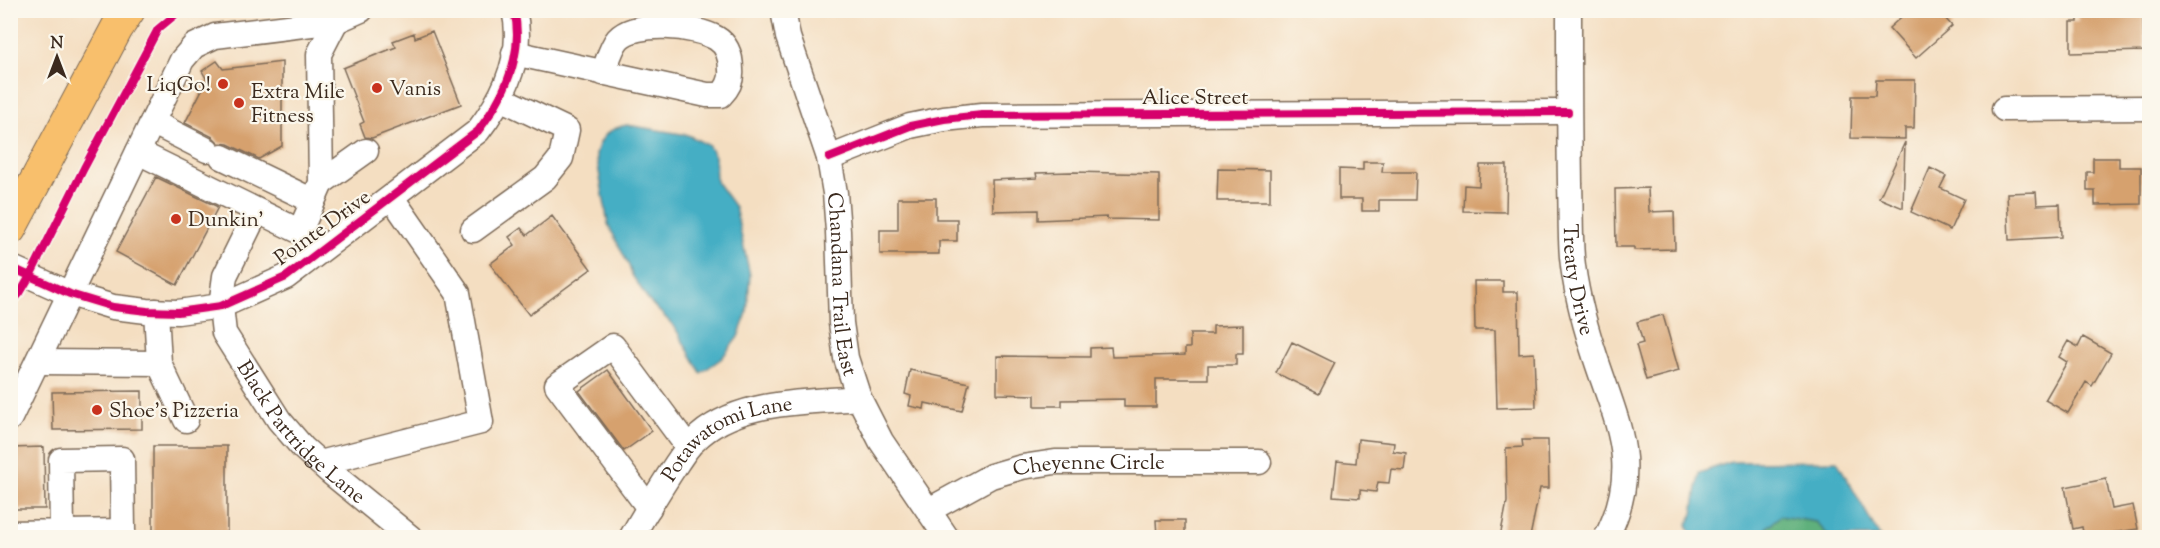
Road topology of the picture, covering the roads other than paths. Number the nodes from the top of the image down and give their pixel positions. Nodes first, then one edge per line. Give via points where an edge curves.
1 (129, 10) edge
2 (361, 10) edge
3 (514, 10) edge
4 (783, 10) edge
5 (1569, 10) edge
6 (336, 16) edge
7 (514, 53) junction
8 (603, 73) junction
9 (500, 98) junction
10 (2150, 108) edge
11 (2004, 109) dead end
12 (1569, 112) junction
13 (152, 122) junction
14 (366, 151) dead end
15 (138, 152) junction
16 (829, 158) junction
17 (317, 192) junction
18 (392, 198) junction
19 (251, 224) dead end
20 (10, 229) edge
21 (474, 230) dead end
22 (300, 231) junction
23 (327, 247) junction
24 (10, 267) edge
25 (70, 294) junction
26 (221, 306) junction
27 (156, 311) junction
28 (38, 362) junction
29 (159, 363) junction
30 (859, 398) junction
31 (10, 418) edge
32 (186, 420) dead end
33 (688, 447) junction
34 (1259, 462) dead end
35 (320, 463) junction
36 (649, 508) junction
37 (929, 510) junction
38 (62, 532) dead end
39 (10, 533) edge
40 (411, 537) edge
41 (632, 537) edge
42 (947, 537) edge
43 (1606, 537) edge

1 - 20 main road
2 - 6 street
3 - 7 street, Pointe Drive
4 - 16 street, Chandana Trail East via 788,37
5 - 12 street, Treaty Drive
6 - 13 street via 215,36 194,46 182,60
6 - 17 street via 319,54
7 - 8 street
7 - 9 street, Pointe Drive
8 - 8 street via 707,95 721,94 732,75 730,54 717,38 688,28 631,30 617,40
9 - 18 street, Pointe Drive via 478,131
9 - 21 street via 567,130 561,158 545,178
10 - 11 street
12 - 16 street, Alice Street via 982,115 910,126
12 - 43 street, Treaty Drive via 1572,256 1578,301 1624,450 1622,501
13 - 15 street
13 - 17 street via 215,153
14 - 17 street
15 - 22 street
15 - 25 street
16 - 30 street, Chandana Trail East via 838,231 841,323 846,358
17 - 22 street
18 - 23 street, Pointe Drive
18 - 35 street via 458,292 482,422
19 - 26 street, Black Partridge Lane via 225,276
22 - 23 street
23 - 26 street, Pointe Drive via 286,277
24 - 25 street, Pointe Drive
25 - 27 street, Pointe Drive via 113,307
25 - 28 street
26 - 27 street, Pointe Drive
26 - 35 street, Black Partridge Lane via 224,333 247,372 279,420
27 - 29 street
28 - 29 street
28 - 31 street
29 - 32 street
30 - 33 street, Potawatomi Lane via 765,407 735,415 709,428
30 - 37 street, Chandana Trail East via 881,441
33 - 36 street, Potawatomi Lane
33 - 36 street via 613,346 556,385
34 - 37 street, Cheyenne Circle via 1055,462 992,476
35 - 40 street, Black Partridge Lane
36 - 41 street, Potawatomi Lane
37 - 42 street, Chandana Trail East
38 - 39 street

